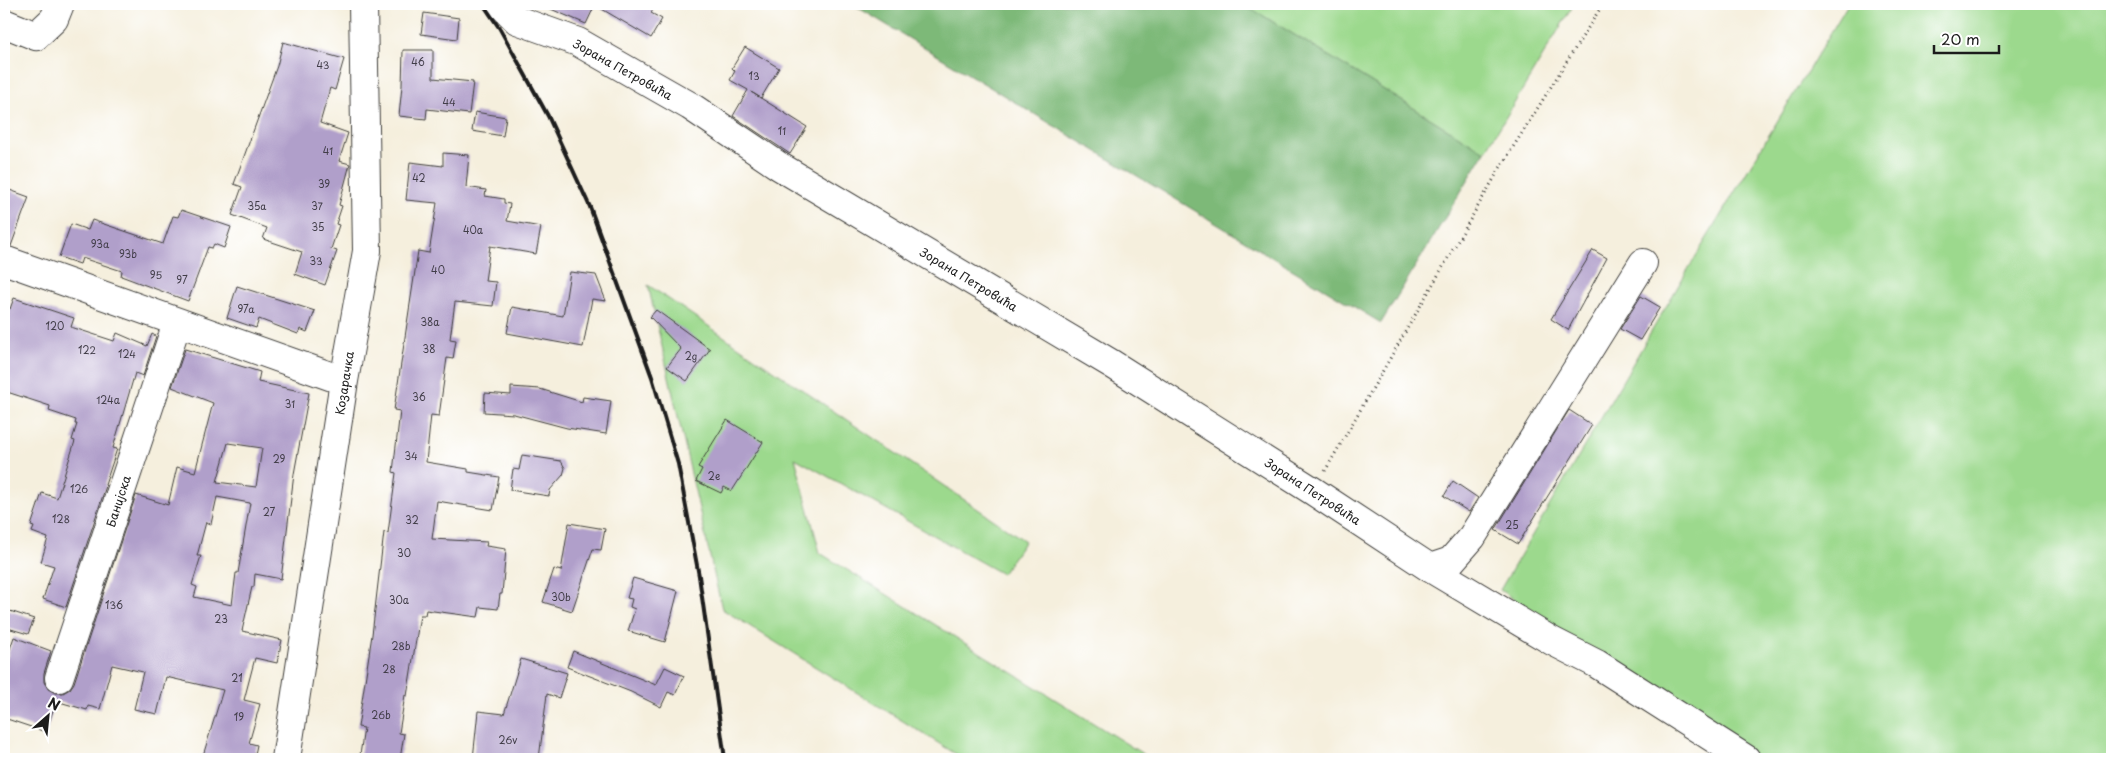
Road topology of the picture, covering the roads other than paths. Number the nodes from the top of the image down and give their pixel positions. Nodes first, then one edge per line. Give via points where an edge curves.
1 (60, 4) edge
2 (363, 4) edge
3 (501, 4) edge
4 (4, 22) edge
5 (4, 260) edge
6 (1642, 263) dead end
7 (177, 323) junction
8 (344, 382) junction
9 (1430, 568) junction
10 (59, 678) dead end
11 (286, 759) edge
12 (1746, 759) edge

1 - 4 street via 54,19 36,36
2 - 8 street, Козарачка via 367,251
3 - 9 street, Зорана Петровића via 517,20 578,42 690,106 780,166 1112,364
5 - 7 street
6 - 9 street via 1472,537 1451,561
7 - 8 street
7 - 10 street, Банијска
8 - 11 street, Козарачка
9 - 12 street, Зорана Петровића via 1597,664

